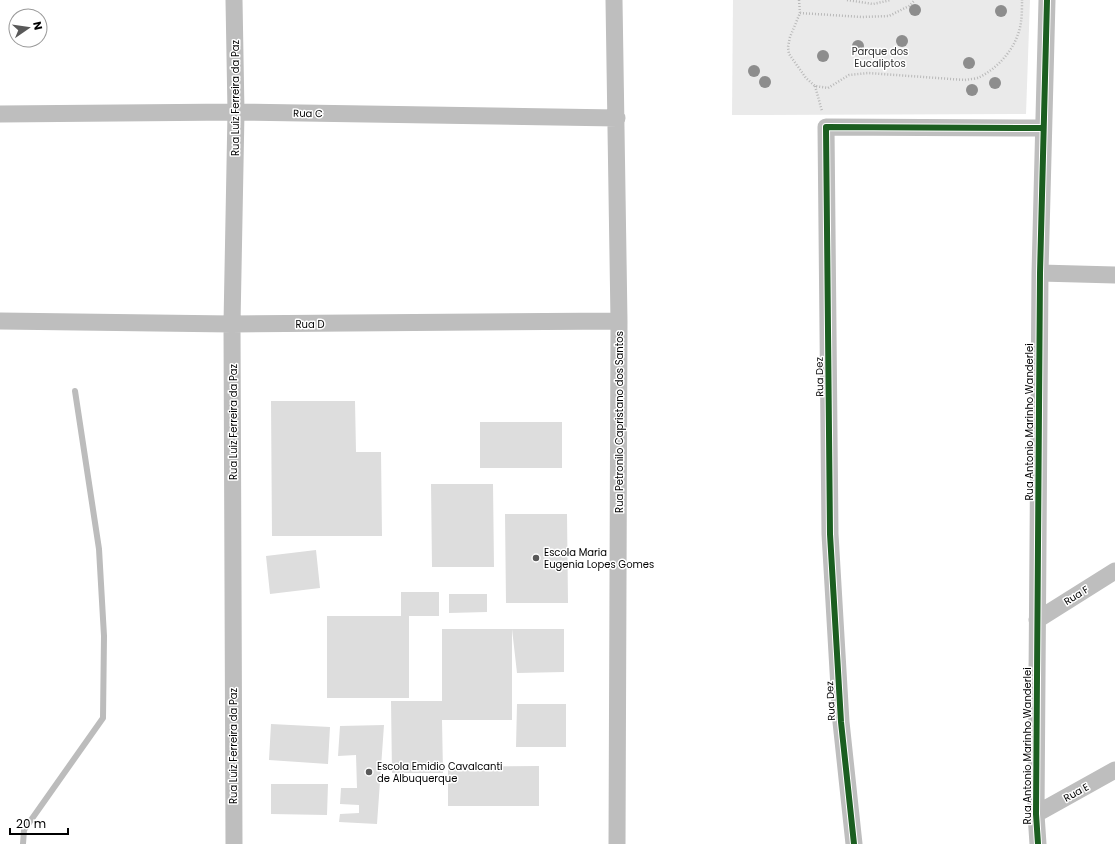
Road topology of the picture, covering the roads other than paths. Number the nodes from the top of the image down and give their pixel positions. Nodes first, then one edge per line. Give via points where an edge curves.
1 (234, 0) edge
2 (614, 0) edge
3 (1047, 0) edge
4 (236, 112) junction
5 (0, 114) edge
6 (617, 118) junction
7 (1044, 128) junction
8 (1040, 273) junction
9 (1115, 275) edge
10 (0, 321) edge
11 (619, 321) junction
12 (232, 324) junction
13 (1115, 571) edge
14 (1037, 620) junction
15 (1115, 770) edge
16 (1036, 814) junction
17 (234, 844) edge
18 (617, 844) edge
19 (854, 844) edge
20 (1038, 844) edge

1 - 4 street, Rua Luiz Ferreira da Paz
2 - 6 street, Rua Petronilo Capristano dos Santos
3 - 7 street, Rua Antonio Marinho Wanderlei
4 - 5 street, Rua C
4 - 6 street, Rua C
4 - 12 street, Rua Luiz Ferreira da Paz
6 - 11 street, Rua Petronilo Capristano dos Santos
7 - 8 street, Rua Antonio Marinho Wanderlei
7 - 19 street, Rua Dez via 826,126 830,534 841,722
8 - 9 street
8 - 14 street, Rua Antonio Marinho Wanderlei
10 - 12 street, Rua D
11 - 12 street, Rua D
11 - 18 street, Rua Petronilo Capristano dos Santos
12 - 17 street, Rua Luiz Ferreira da Paz
13 - 14 street, Rua F
14 - 16 street, Rua Antonio Marinho Wanderlei
15 - 16 street, Rua E
16 - 20 street, Rua Antonio Marinho Wanderlei

